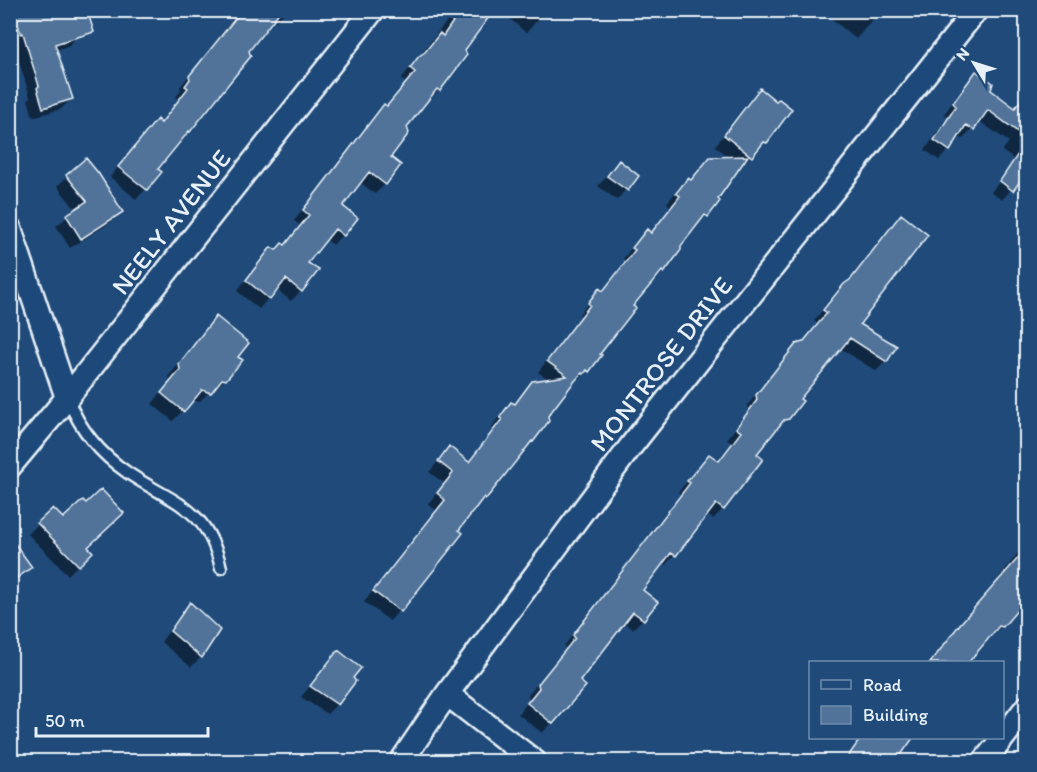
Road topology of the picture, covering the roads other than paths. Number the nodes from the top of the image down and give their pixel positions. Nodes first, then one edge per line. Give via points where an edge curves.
1 (373, 10) edge
2 (976, 10) edge
3 (10, 229) edge
4 (68, 398) junction
5 (10, 466) edge
6 (221, 568) dead end
7 (447, 694) junction
8 (1026, 708) edge
9 (1004, 736) edge
10 (1002, 739) edge
11 (401, 762) edge
12 (535, 762) edge
13 (984, 762) edge

1 - 4 street, NEELY AVENUE
2 - 7 street, MONTROSE DRIVE via 639,437
3 - 4 street
4 - 5 street, NEELY AVENUE
4 - 6 lane via 85,433 118,466 204,524 217,547
7 - 11 street, MONTROSE DRIVE
7 - 12 street
8 - 9 street
10 - 13 street

